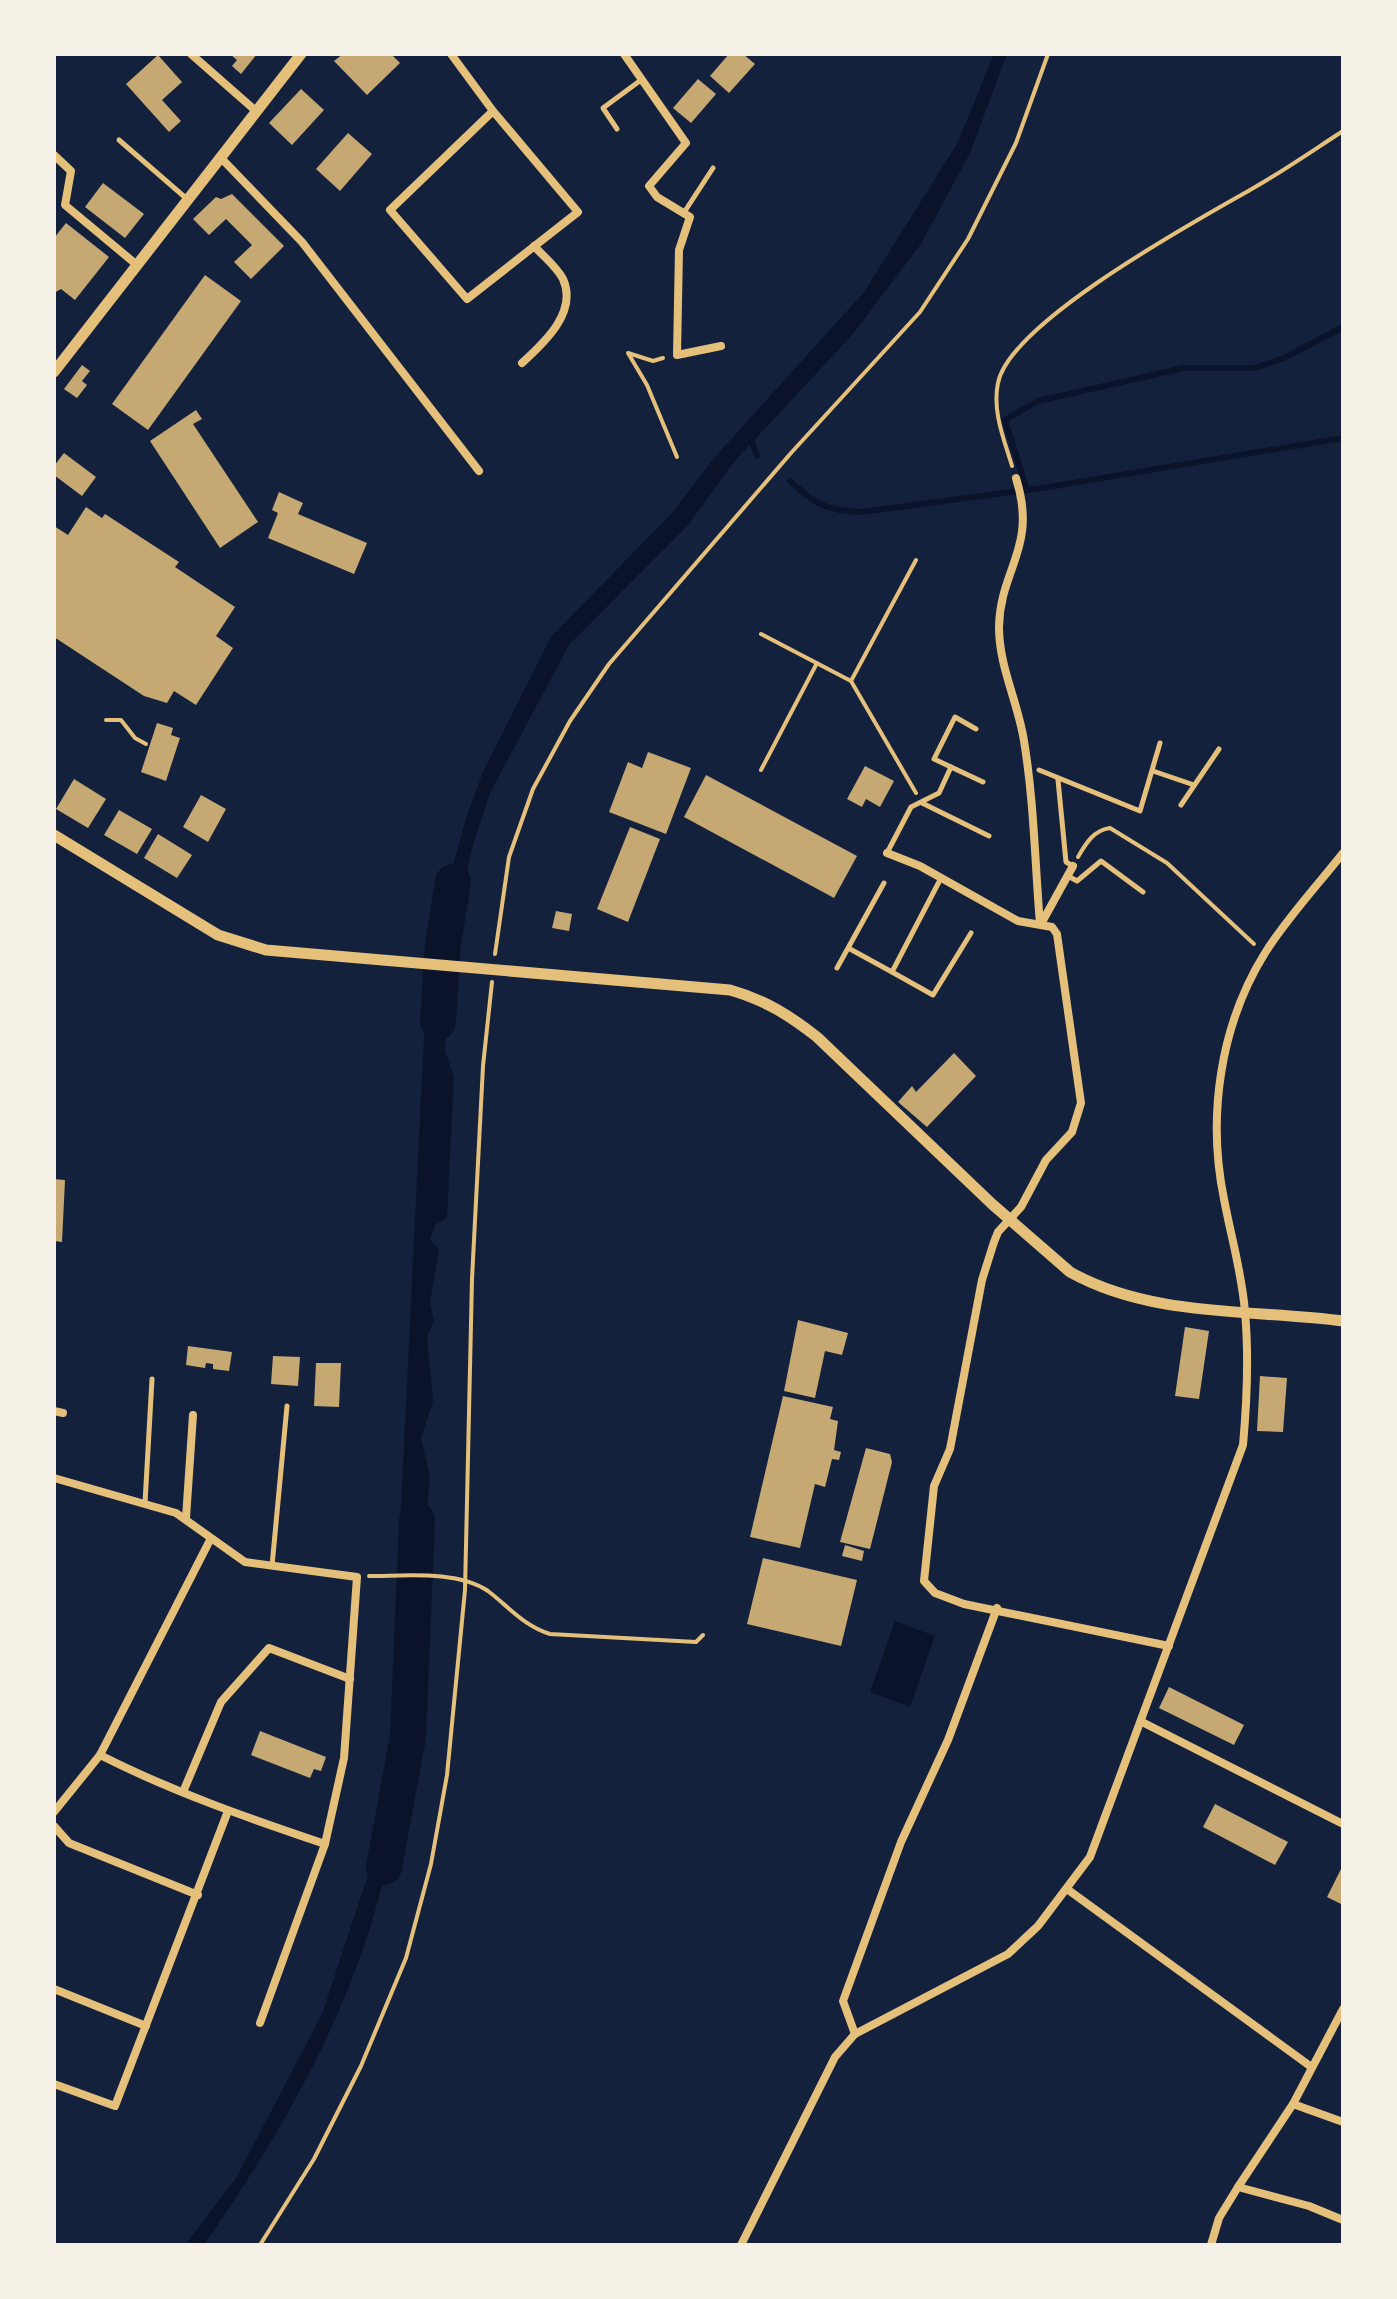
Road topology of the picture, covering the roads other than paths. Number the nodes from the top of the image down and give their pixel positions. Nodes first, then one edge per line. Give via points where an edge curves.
1 (191, 54) edge
2 (301, 54) edge
3 (451, 54) edge
4 (624, 54) edge
5 (641, 80) junction
6 (256, 111) junction
7 (493, 111) junction
8 (617, 129) dead end
9 (119, 140) dead end
10 (54, 155) edge
11 (221, 158) junction
12 (713, 168) dead end
13 (188, 200) junction
14 (685, 211) junction
15 (534, 246) junction
16 (137, 265) junction
17 (721, 346) dead end
18 (522, 363) dead end
19 (54, 372) edge
20 (479, 471) dead end
21 (1016, 478) road end
22 (976, 729) dead end
23 (1160, 743) dead end
24 (1219, 749) dead end
25 (951, 767) junction
26 (1039, 770) dead end
27 (1153, 771) junction
28 (1058, 780) junction
29 (983, 782) dead end
30 (1194, 785) junction
31 (921, 802) junction
32 (1181, 805) dead end
33 (54, 835) edge
34 (989, 836) dead end
35 (887, 853) joint
36 (1343, 853) edge
37 (1073, 866) joint
38 (1067, 876) junction
39 (941, 878) junction
40 (884, 883) dead end
41 (1143, 892) dead end
42 (1040, 924) junction
43 (971, 933) dead end
44 (850, 949) junction
45 (837, 968) dead end
46 (892, 972) junction
47 (1010, 1219) junction
48 (1246, 1314) junction
49 (1343, 1321) edge
50 (152, 1379) dead end
51 (287, 1406) dead end
52 (193, 1415) dead end
53 (54, 1478) edge
54 (145, 1503) junction
55 (186, 1518) junction
56 (210, 1540) junction
57 (272, 1567) junction
58 (997, 1608) junction
59 (1169, 1646) junction
60 (350, 1679) junction
61 (1142, 1722) junction
62 (100, 1755) junction
63 (183, 1792) junction
64 (228, 1811) junction
65 (54, 1812) edge
66 (1343, 1824) edge
67 (54, 1826) edge
68 (325, 1844) junction
69 (1067, 1889) junction
70 (198, 1895) junction
71 (54, 1989) edge
72 (1343, 2009) edge
73 (260, 2023) dead end
74 (146, 2026) junction
75 (855, 2034) junction
76 (1310, 2066) junction
77 (54, 2084) edge
78 (1293, 2104) junction
79 (1343, 2122) edge
80 (1238, 2187) junction
81 (1343, 2220) edge
82 (741, 2245) edge
83 (1211, 2245) edge

1 - 6 street
2 - 6 street
3 - 7 street
4 - 5 street
5 - 8 lane via 603,108
5 - 14 street via 686,143 649,186 657,197
6 - 11 street
7 - 15 street via 578,212
7 - 15 street via 390,210 467,299
9 - 13 lane
10 - 16 street via 71,171 65,205
11 - 13 street
11 - 20 street via 302,242
12 - 14 lane
13 - 16 street
14 - 17 street via 690,217 679,250 677,355
15 - 18 street via 563,278 567,295 559,323
16 - 19 street
21 - 42 street via 1023,501 1023,539 999,628 1024,740
22 - 25 lane via 955,717 934,759
23 - 27 lane
24 - 30 lane
25 - 29 lane
25 - 31 lane via 939,793
26 - 28 lane
27 - 28 lane via 1140,811
27 - 30 lane
28 - 37 lane via 1066,862
30 - 32 lane
31 - 34 lane
31 - 35 lane via 911,807
33 - 47 street via 218,935 266,950 730,990 757,998 817,1037
35 - 39 street
36 - 48 street via 1265,954 1226,1048 1216,1121 1224,1199 1236,1240
37 - 38 street
38 - 41 lane via 1077,881 1101,861
38 - 42 street
39 - 42 street via 1018,921
39 - 46 lane
40 - 44 lane
42 - 47 street via 1057,934 1081,1103 1072,1132 1046,1160
43 - 46 lane via 933,995
44 - 45 lane
44 - 46 lane
47 - 48 street via 1085,1280 1131,1296
47 - 58 street via 998,1232 982,1280 950,1449 934,1486 924,1581 935,1593 964,1604
48 - 49 street
48 - 59 street via 1243,1445
50 - 54 lane
51 - 57 lane
52 - 55 street
53 - 54 street
54 - 55 street
55 - 56 street
56 - 57 street via 245,1562
56 - 62 street
57 - 60 street via 357,1577
58 - 59 street
58 - 75 street via 948,1740 901,1842 843,2001
59 - 61 street
60 - 63 street via 269,1648 221,1702
60 - 68 street via 344,1758
61 - 66 street
61 - 69 street via 1090,1857
62 - 63 street
62 - 65 street
63 - 64 street
64 - 68 street
64 - 70 street
67 - 70 street via 69,1843
68 - 73 street
69 - 75 street via 1008,1954
69 - 76 street
70 - 74 street
71 - 74 street
72 - 76 street
74 - 77 street via 115,2106
75 - 82 street via 835,2057
76 - 78 street
78 - 79 street
78 - 80 street
80 - 81 street
80 - 83 street via 1219,2218

